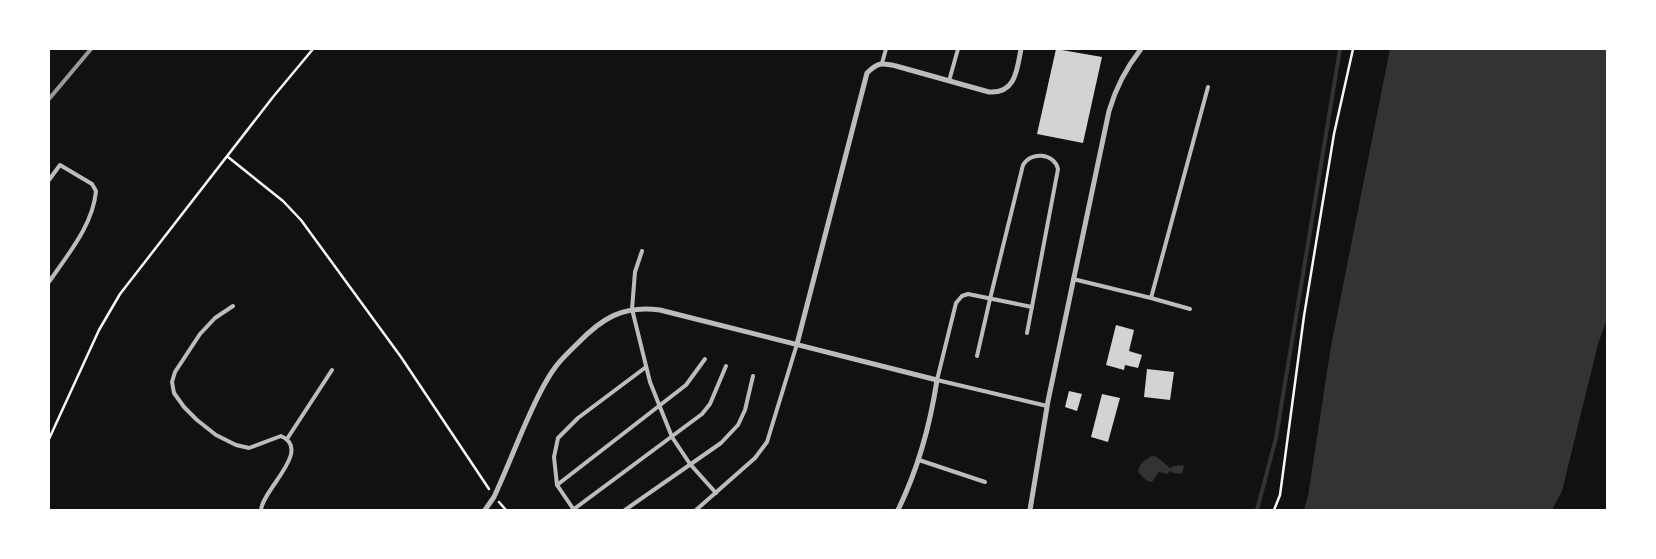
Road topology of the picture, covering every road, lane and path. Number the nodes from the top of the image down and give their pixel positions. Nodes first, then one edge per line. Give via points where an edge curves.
1 (313, 49) edge
2 (886, 49) edge
3 (958, 49) edge
4 (1021, 49) edge
5 (1142, 49) edge
6 (1353, 49) edge
7 (882, 63) junction
8 (949, 81) junction
9 (1208, 87) dead end
10 (228, 157) junction
11 (49, 180) edge
12 (642, 251) dead end
13 (1073, 279) junction
14 (49, 282) edge
15 (1151, 298) junction
16 (990, 299) junction
17 (233, 306) dead end
18 (1032, 307) junction
19 (1190, 308) dead end
20 (632, 310) junction
21 (1027, 333) dead end
22 (797, 344) junction
23 (977, 356) dead end
24 (705, 358) dead end
25 (726, 366) dead end
26 (646, 367) junction
27 (332, 370) dead end
28 (753, 376) dead end
29 (937, 380) junction
30 (660, 406) junction
31 (1047, 406) junction
32 (672, 437) junction
33 (49, 439) edge
34 (287, 439) junction
35 (919, 460) junction
36 (690, 464) junction
37 (985, 482) dead end
38 (557, 485) junction
39 (716, 493) junction
40 (494, 497) junction
41 (261, 510) edge
42 (485, 510) edge
43 (574, 510) edge
44 (625, 510) edge
45 (696, 510) edge
46 (898, 510) edge
47 (1030, 510) edge
48 (1274, 510) edge

1 - 10 path
2 - 7 lane
3 - 8 lane
4 - 8 street via 1014,78 1004,90 989,92
5 - 13 street via 1130,63 1109,111
6 - 48 path via 1334,134 1304,316 1280,495
7 - 8 street
7 - 22 street via 874,66 865,79
9 - 15 lane
10 - 33 path via 120,294 99,330
10 - 40 path via 283,200 301,220 401,357
11 - 14 lane via 60,165 92,184 96,191 79,238
12 - 20 lane via 635,272
13 - 15 lane
13 - 31 street
15 - 19 lane
16 - 18 lane
16 - 18 lane via 1023,165 1030,156 1041,156 1055,162 1058,169
16 - 23 lane
16 - 29 lane via 968,294 958,299
17 - 34 lane via 200,334 175,372 172,382 174,393 197,420 236,445 249,448 281,436
18 - 21 lane
20 - 22 street via 660,310
20 - 26 lane
20 - 40 street via 601,322 554,368 537,397
22 - 29 street
22 - 39 lane via 767,442 755,458
24 - 30 lane via 686,385
25 - 32 lane via 710,404
26 - 30 lane
26 - 38 lane via 578,418 558,438 554,457
27 - 34 lane
28 - 36 lane via 738,425
29 - 31 lane
29 - 35 street
30 - 32 lane
30 - 38 lane
31 - 47 street
32 - 36 lane
32 - 43 lane
34 - 41 lane via 292,454 264,499
35 - 37 lane
35 - 46 street
36 - 39 lane
36 - 44 lane
38 - 43 lane
39 - 45 lane
40 - 42 street

